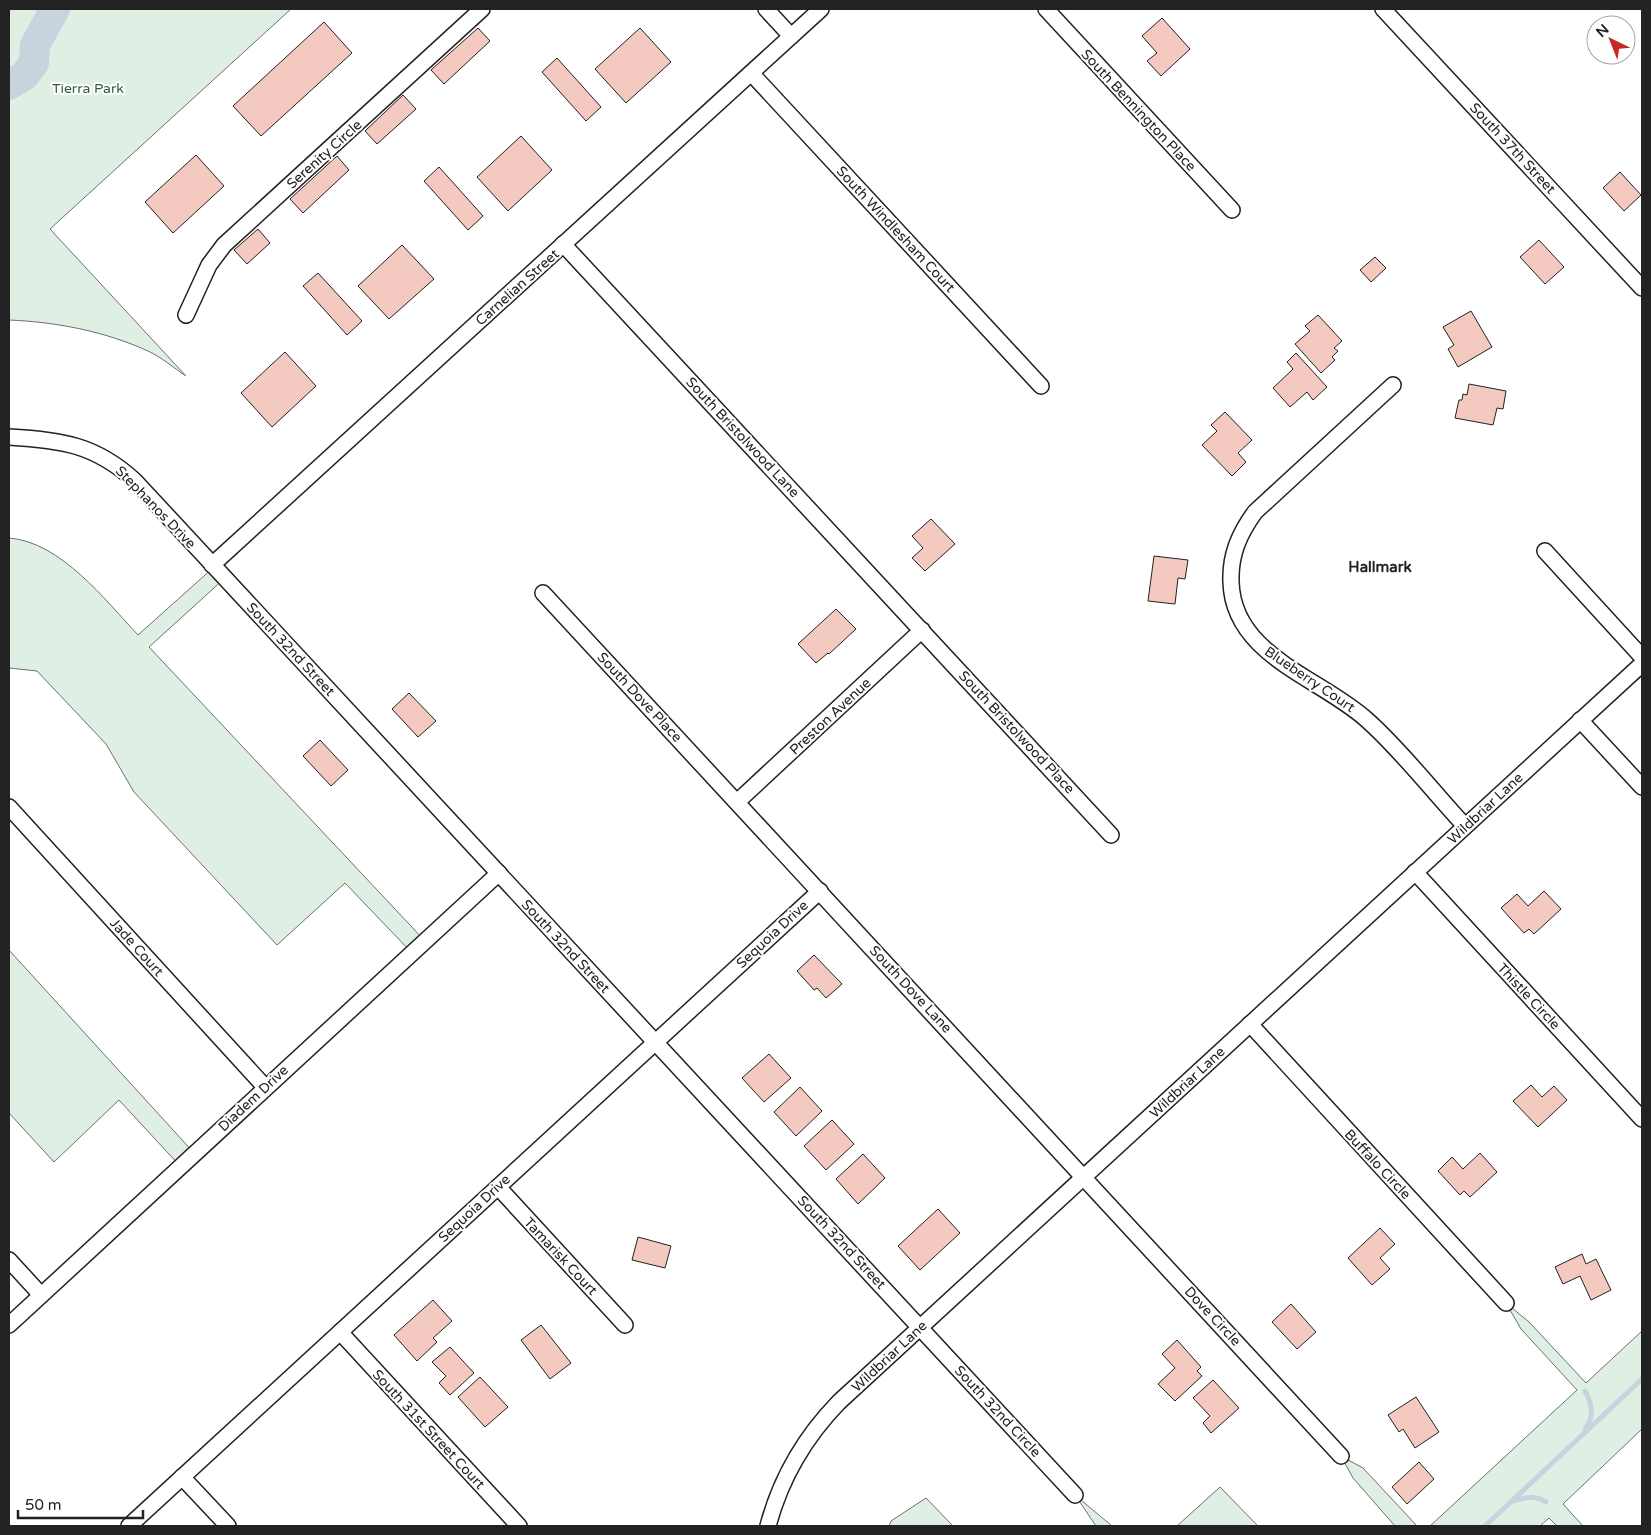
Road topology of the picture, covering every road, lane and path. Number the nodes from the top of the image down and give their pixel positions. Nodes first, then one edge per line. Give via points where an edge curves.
1 (482, 9) edge
2 (766, 9) edge
3 (821, 9) edge
4 (1046, 9) edge
5 (1383, 9) edge
6 (791, 36) junction
7 (751, 73) junction
8 (1232, 210) dead end
9 (563, 244) junction
10 (1642, 288) edge
11 (186, 315) dead end
12 (1392, 385) dead end
13 (1041, 386) dead end
14 (9, 437) edge
15 (1545, 551) dead end
16 (212, 564) junction
17 (543, 593) dead end
18 (922, 630) junction
19 (1642, 657) edge
20 (1642, 664) edge
21 (1580, 720) junction
22 (1642, 787) edge
23 (738, 802) junction
24 (9, 807) edge
25 (1465, 826) junction
26 (1111, 834) dead end
27 (1415, 872) junction
28 (499, 874) junction
29 (820, 891) junction
30 (1250, 1024) junction
31 (656, 1042) junction
32 (265, 1087) junction
33 (1642, 1120) edge
34 (1085, 1176) junction
35 (498, 1187) junction
36 (9, 1260) edge
37 (41, 1295) junction
38 (1506, 1303) dead end
39 (9, 1325) edge
40 (625, 1325) dead end
41 (921, 1327) junction
42 (340, 1332) junction
43 (1341, 1456) dead end
44 (182, 1477) junction
45 (1075, 1496) dead end
46 (129, 1526) edge
47 (228, 1526) edge
48 (519, 1526) edge
49 (768, 1526) edge

1 - 11 street, Serenity Circle via 224,245 205,273
2 - 6 street
3 - 6 street, Carnelian Street
4 - 8 street, South Bennington Place
5 - 10 street, South 37th Street
6 - 7 street, Carnelian Street
7 - 9 street, Carnelian Street
7 - 13 street, South Windlesham Court
9 - 16 street, Carnelian Street
9 - 18 street, South Bristolwood Lane
12 - 25 street, Blueberry Court via 1255,512 1234,548 1230,568 1231,589 1245,628 1258,644 1368,721
14 - 16 street, Stephanos Drive via 54,440 100,454 122,469
15 - 19 street
16 - 28 street, South 32nd Street
17 - 23 street, South Dove Place
18 - 23 street, Preston Avenue
18 - 26 street, South Bristolwood Place
20 - 21 street, Wildbriar Lane
21 - 22 street
21 - 25 street, Wildbriar Lane
23 - 29 street, South Dove Lane
24 - 32 street, Jade Court
25 - 27 street, Wildbriar Lane
27 - 30 street, Wildbriar Lane
27 - 33 street, Thistle Circle
28 - 31 street, South 32nd Street
28 - 32 street, Diadem Drive
29 - 31 street, Sequoia Drive
29 - 34 street, South Dove Lane
30 - 34 street, Wildbriar Lane
30 - 38 street, Buffalo Circle
31 - 35 street, Sequoia Drive
31 - 41 street, South 32nd Street
32 - 37 street, Diadem Drive
34 - 41 street, Wildbriar Lane
34 - 43 street, Dove Circle
35 - 40 street, Tamarisk Court
35 - 42 street, Sequoia Drive
36 - 37 street
37 - 39 street, Diadem Drive
41 - 45 street, South 32nd Circle
41 - 49 street, Wildbriar Lane via 820,1421 786,1474
42 - 44 street, Sequoia Drive
42 - 48 street, South 31st Street Court
44 - 46 street, Sequoia Drive
44 - 47 street

